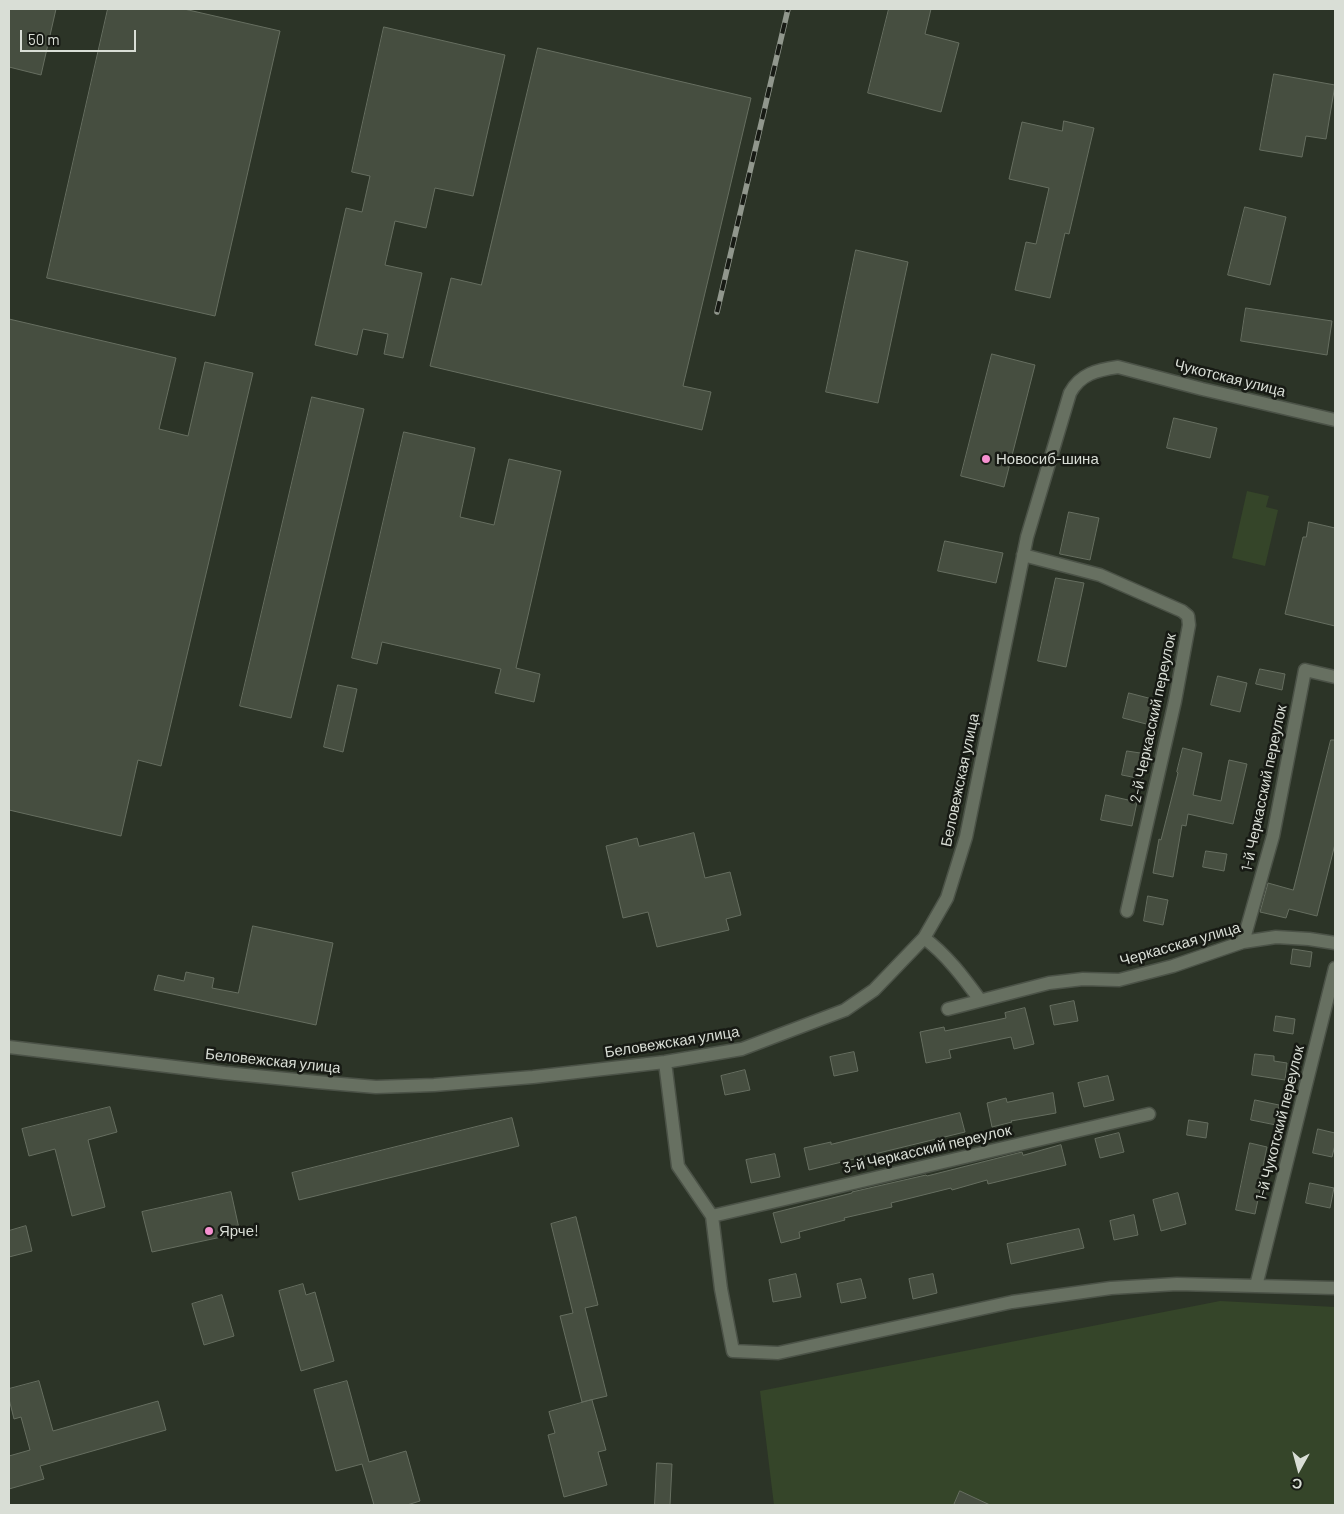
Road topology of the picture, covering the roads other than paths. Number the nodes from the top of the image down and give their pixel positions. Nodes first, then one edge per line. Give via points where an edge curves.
1 (1118, 366) joint
2 (1335, 420) edge
3 (1023, 555) junction
4 (1335, 677) edge
5 (1127, 911) dead end
6 (924, 938) junction
7 (1243, 942) junction
8 (1335, 943) edge
9 (1335, 968) edge
10 (980, 1000) junction
11 (948, 1009) dead end
12 (9, 1047) edge
13 (665, 1062) junction
14 (1149, 1114) dead end
15 (712, 1216) junction
16 (1256, 1286) junction
17 (1335, 1288) edge

1 - 2 street, Чукотская улица
1 - 3 street, Беловежская улица via 1087,374 1075,384
3 - 5 street, 2-й Черкасский переулок via 1100,575 1188,616 1174,701
3 - 6 street, Беловежская улица via 966,837 946,898
4 - 7 street, 1-й Черкасский переулок via 1305,670 1273,836
6 - 10 street via 962,976
6 - 13 street, Беловежская улица via 874,990 845,1010 742,1049
7 - 8 street, Черкасская улица via 1276,937
7 - 10 street, Черкасская улица via 1119,980 1083,979 1049,983
9 - 16 street, 1-й Чукотский переулок
10 - 11 street, Черкасская улица
12 - 13 street, Беловежская улица via 225,1073 376,1086 533,1077
13 - 15 street via 678,1166
14 - 15 street, 3-й Черкасский переулок
15 - 16 street via 733,1351 778,1353 1012,1302 1111,1288 1177,1284
16 - 17 street

